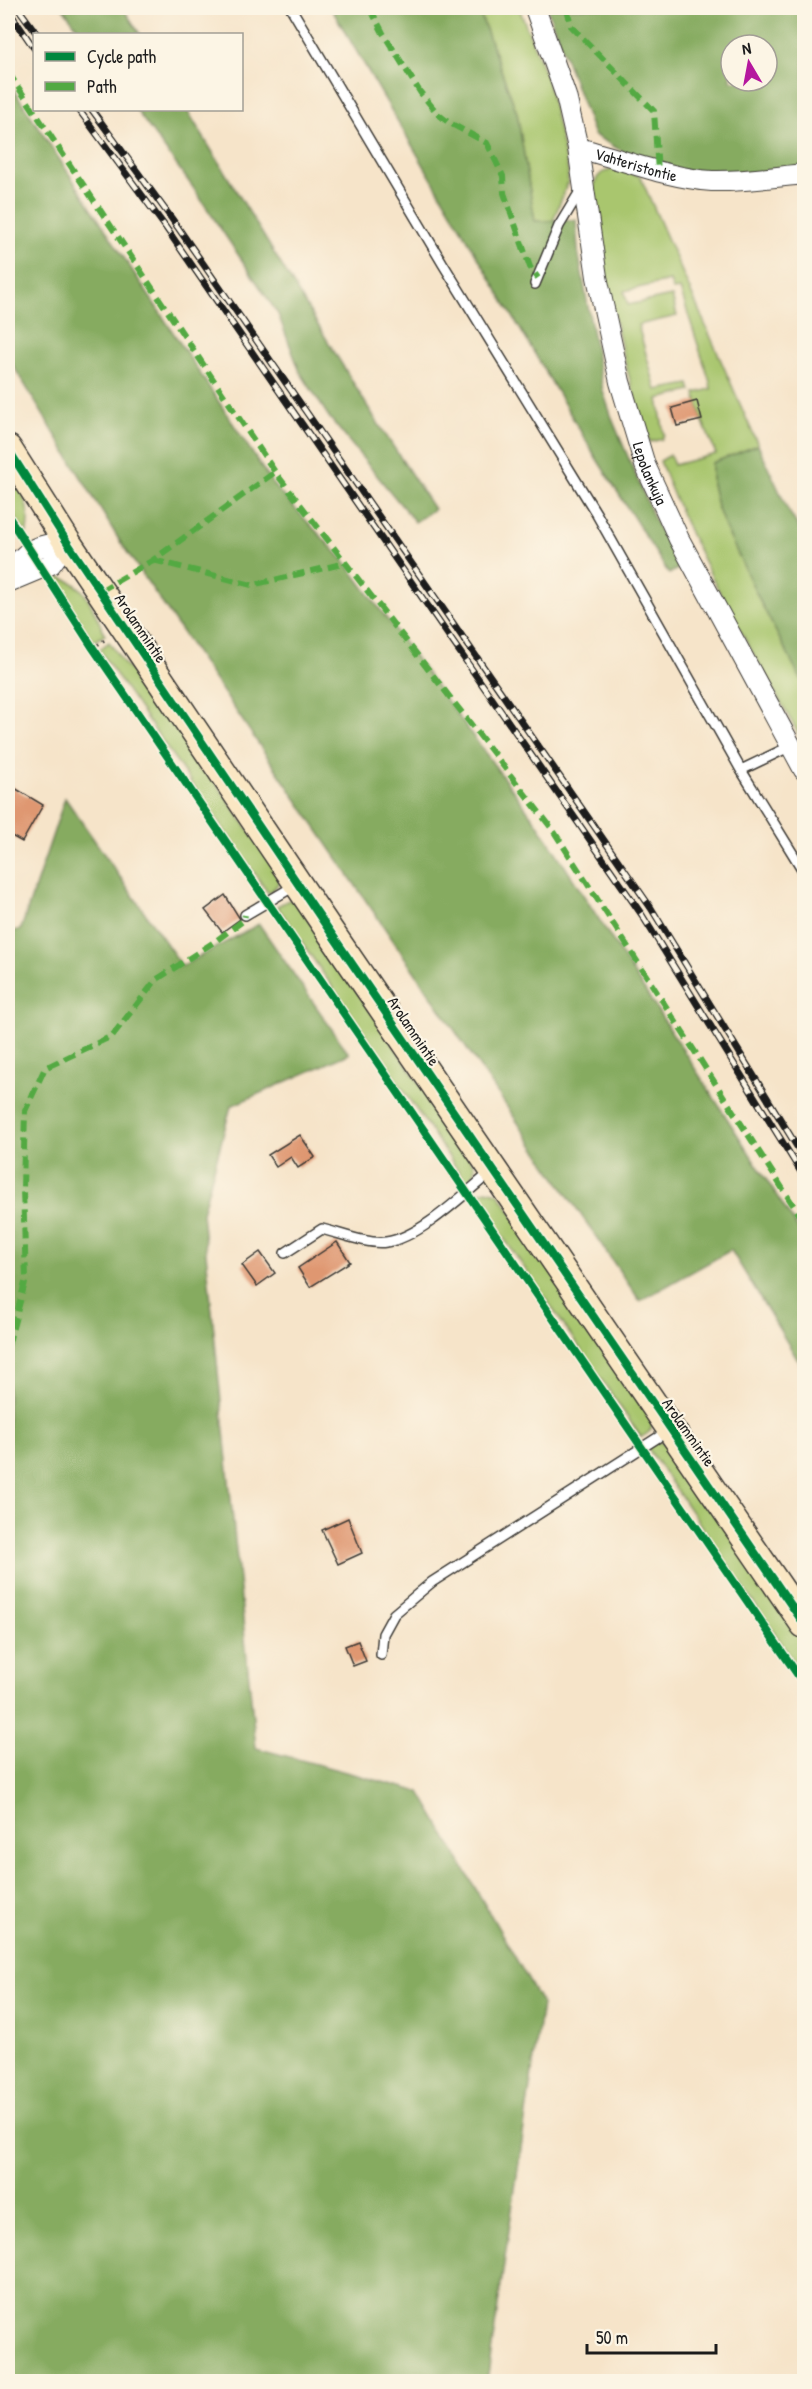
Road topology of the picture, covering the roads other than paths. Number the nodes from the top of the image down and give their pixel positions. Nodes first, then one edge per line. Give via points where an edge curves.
1 (291, 8) edge
2 (535, 8) edge
3 (578, 148) junction
4 (804, 174) edge
5 (583, 186) junction
6 (535, 284) dead end
7 (8, 449) edge
8 (67, 542) junction
9 (8, 576) edge
10 (8, 582) edge
11 (791, 746) junction
12 (741, 770) junction
13 (804, 770) edge
14 (804, 872) edge
15 (298, 884) junction
16 (245, 915) dead end
17 (493, 1170) junction
18 (285, 1253) dead end
19 (670, 1429) junction
20 (804, 1624) edge
21 (381, 1655) dead end

1 - 12 lane via 596,513
2 - 3 street, Vahteristontie via 566,96
3 - 4 street, Vahteristontie via 658,172 712,181
3 - 5 street, Lepolankuja
5 - 6 lane via 559,226
5 - 11 street, Lepolankuja via 597,278 620,382 645,465 679,539
7 - 8 street, Arolammintie
8 - 9 street via 40,545 29,551
8 - 10 street via 51,564
8 - 15 street, Arolammintie
11 - 12 lane
11 - 13 street, Lepolankuja
12 - 14 lane
15 - 16 lane
15 - 17 street, Arolammintie
17 - 18 lane via 428,1223 401,1238 386,1243 322,1229
17 - 19 street, Arolammintie
19 - 20 street, Arolammintie
19 - 21 lane via 432,1582 394,1614 383,1634

